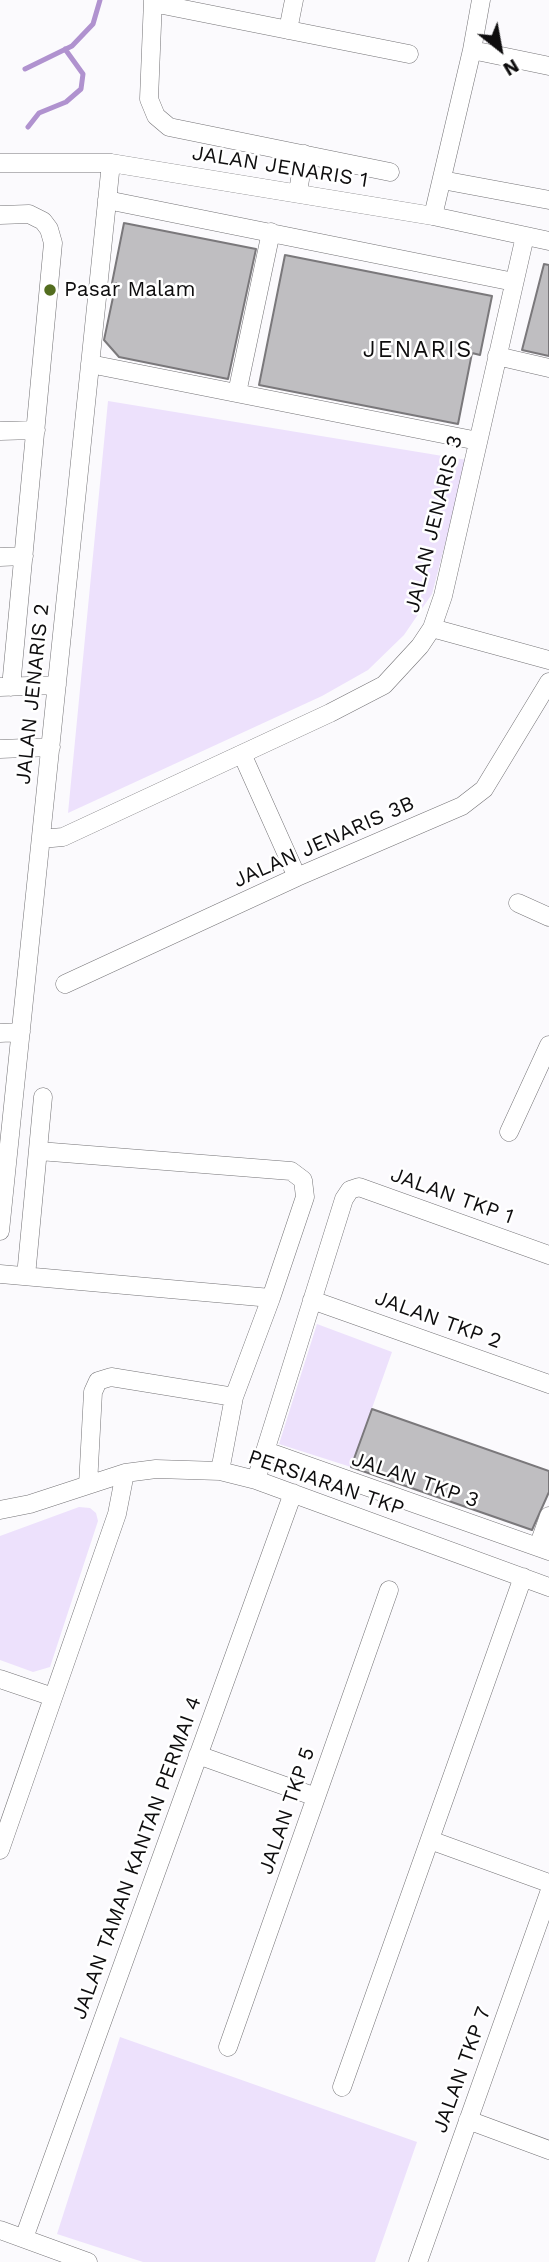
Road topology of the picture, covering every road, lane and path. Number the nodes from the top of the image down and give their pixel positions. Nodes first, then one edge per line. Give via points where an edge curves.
1 (294, 0) edge
2 (481, 0) edge
3 (153, 1) edge
4 (288, 30) junction
5 (472, 50) junction
6 (409, 54) dead end
7 (549, 66) edge
8 (304, 154) junction
9 (0, 163) edge
10 (111, 163) junction
11 (390, 172) dead end
12 (442, 180) junction
13 (298, 192) junction
14 (107, 200) junction
15 (549, 200) edge
16 (0, 215) edge
17 (433, 216) junction
18 (271, 232) junction
19 (525, 236) junction
20 (549, 241) edge
21 (514, 282) junction
22 (498, 356) junction
23 (90, 364) junction
24 (549, 368) edge
25 (237, 393) junction
26 (36, 430) junction
27 (0, 431) edge
28 (478, 442) junction
29 (24, 556) junction
30 (0, 557) edge
31 (432, 628) junction
32 (549, 660) edge
33 (549, 682) edge
34 (57, 685) junction
35 (5, 687) edge
36 (51, 747) junction
37 (0, 749) edge
38 (242, 754) junction
39 (41, 839) junction
40 (297, 877) junction
41 (517, 903) dead end
42 (549, 917) edge
43 (65, 984) dead end
44 (21, 1032) junction
45 (0, 1033) edge
46 (549, 1045) edge
47 (43, 1097) dead end
48 (509, 1132) dead end
49 (38, 1151) junction
50 (3, 1182) edge
51 (0, 1231) edge
52 (549, 1255) edge
53 (0, 1274) edge
54 (26, 1276) junction
55 (271, 1298) junction
56 (312, 1300) junction
57 (549, 1384) edge
58 (234, 1397) junction
59 (265, 1451) junction
60 (220, 1471) junction
61 (125, 1473) junction
62 (256, 1480) junction
63 (88, 1485) junction
64 (293, 1493) junction
65 (0, 1510) edge
66 (549, 1516) edge
67 (544, 1549) edge
68 (523, 1577) junction
69 (549, 1587) edge
70 (389, 1590) dead end
71 (0, 1679) edge
72 (53, 1697) junction
73 (198, 1755) junction
74 (316, 1797) junction
75 (430, 1840) junction
76 (0, 1850) edge
77 (549, 1882) edge
78 (549, 1893) edge
79 (228, 2047) dead end
80 (342, 2087) dead end
81 (468, 2120) junction
82 (549, 2150) edge
83 (0, 2230) edge
84 (24, 2238) junction
85 (88, 2262) edge
86 (418, 2262) edge

1 - 4 street
2 - 5 street
3 - 4 street
3 - 8 street via 149,99 156,116 169,127
4 - 6 street
5 - 7 street
5 - 12 street
8 - 11 street
8 - 13 street
9 - 10 street, JALAN JENARIS 1
10 - 13 street, JALAN JENARIS 1
10 - 14 street, JALAN JENARIS 2
12 - 15 street
12 - 17 street
13 - 17 street, JALAN JENARIS 1
14 - 18 street
14 - 23 street, JALAN JENARIS 2
16 - 26 street via 29,214 43,221 53,243
17 - 19 street, JALAN JENARIS 1
18 - 21 street
18 - 25 street
19 - 20 street, JALAN JENARIS 1
19 - 21 street, JALAN JENARIS 3
21 - 22 street, JALAN JENARIS 3
22 - 24 street
22 - 28 street, JALAN JENARIS 3
23 - 25 street
23 - 34 street, JALAN JENARIS 2
25 - 28 street
26 - 27 street
26 - 29 street
28 - 31 street, JALAN JENARIS 3
29 - 30 street
29 - 35 street
31 - 32 street
31 - 38 street, JALAN JENARIS 3 via 384,685
33 - 40 street, JALAN JENARIS 3B via 484,789 462,806
34 - 35 street
34 - 36 street, JALAN JENARIS 2
36 - 37 street
36 - 39 street, JALAN JENARIS 2
38 - 39 street, JALAN JENARIS 3 via 63,837
38 - 40 street
39 - 44 street, JALAN JENARIS 2
40 - 43 street, JALAN JENARIS 3B
41 - 42 street
44 - 45 street
44 - 50 street, JALAN JENARIS 2
46 - 48 street
47 - 49 street
49 - 54 street
49 - 55 street via 291,1171 303,1180 305,1197
50 - 51 street, JALAN JENARIS 2
52 - 56 street, JALAN TKP 1 via 359,1187 344,1199
53 - 54 street
54 - 55 street
55 - 58 street
56 - 57 street, JALAN TKP 2
56 - 59 street
58 - 60 street
58 - 63 street via 111,1377 98,1381 93,1392
59 - 62 street
59 - 67 street, JALAN TKP 3
60 - 61 street, PERSIARAN TKP
60 - 62 street, PERSIARAN TKP
61 - 63 street, PERSIARAN TKP
61 - 72 street via 117,1514
62 - 64 street, PERSIARAN TKP
63 - 65 street, PERSIARAN TKP
64 - 68 street, PERSIARAN TKP
64 - 73 street, JALAN TAMAN KANTAN PERMAI 4
66 - 67 street
68 - 69 street, PERSIARAN TKP
68 - 75 street
70 - 74 street, JALAN TKP 5
71 - 72 street
72 - 76 street
73 - 74 street
73 - 84 street, JALAN TAMAN KANTAN PERMAI 4
74 - 79 street, JALAN TKP 5
75 - 77 street
75 - 80 street
78 - 81 street, JALAN TKP 7
81 - 82 street
81 - 86 street, JALAN TKP 7
83 - 84 street
84 - 85 street

